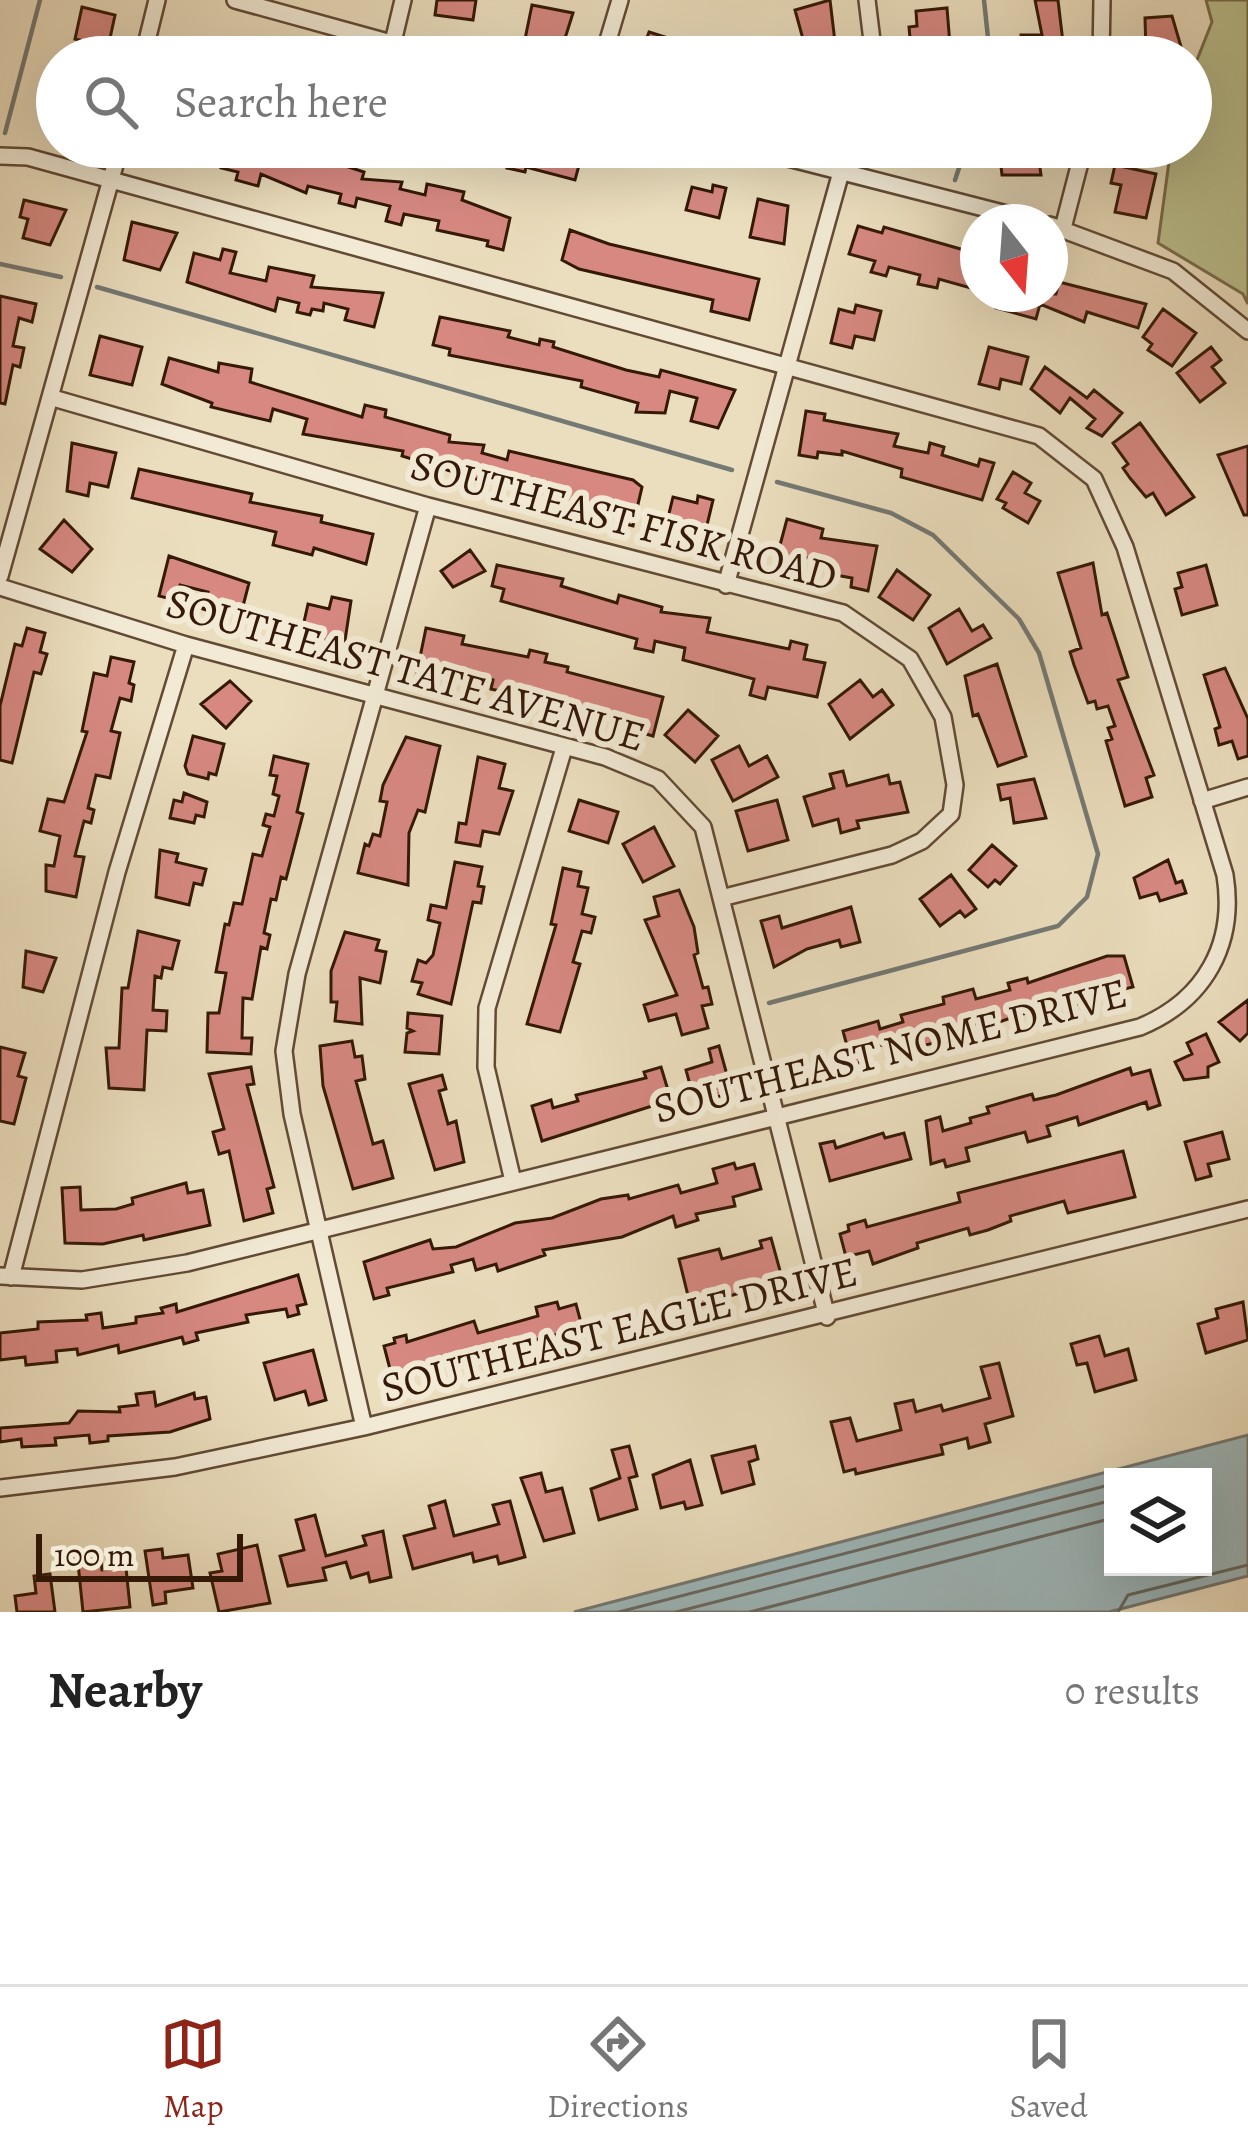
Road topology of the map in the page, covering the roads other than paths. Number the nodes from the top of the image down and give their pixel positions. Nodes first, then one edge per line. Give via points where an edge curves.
1 (157, 0) edge
2 (235, 0) edge
3 (403, 0) edge
4 (620, 0) edge
5 (866, 0) edge
6 (1102, 0) edge
7 (148, 36) edge
8 (370, 36) edge
9 (394, 36) edge
10 (609, 36) edge
11 (871, 36) edge
12 (1101, 36) edge
13 (0, 156) edge
14 (36, 159) edge
15 (66, 168) edge
16 (115, 168) edge
17 (825, 168) edge
18 (841, 168) edge
19 (1077, 168) edge
20 (840, 172) junction
21 (112, 181) junction
22 (967, 204) edge
23 (1065, 204) edge
24 (1068, 231) edge
25 (1248, 331) edge
26 (788, 365) junction
27 (52, 398) junction
28 (428, 506) junction
29 (0, 576) edge
30 (726, 585) junction
31 (0, 587) edge
32 (186, 645) junction
33 (373, 695) junction
34 (565, 748) junction
35 (1248, 787) edge
36 (1202, 801) junction
37 (724, 897) junction
38 (776, 1116) junction
39 (514, 1181) junction
40 (1248, 1209) edge
41 (322, 1229) junction
42 (5, 1276) edge
43 (827, 1316) junction
44 (364, 1427) junction
45 (0, 1488) edge

1 - 7 street
2 - 8 street
3 - 9 street
4 - 10 street
5 - 11 street
6 - 12 street
13 - 14 street, SOUTHEAST NOME DRIVE
15 - 21 street, SOUTHEAST NOME DRIVE
16 - 21 street
17 - 20 street
18 - 20 street
19 - 23 street
20 - 22 street
20 - 26 street
21 - 26 street, SOUTHEAST NOME DRIVE
21 - 27 street
24 - 25 street via 1173,271
26 - 30 street
26 - 36 street, SOUTHEAST NOME DRIVE via 1039,436 1094,479 1125,547
27 - 28 street, SOUTHEAST FISK ROAD
27 - 29 street
28 - 30 street, SOUTHEAST FISK ROAD
28 - 33 street
30 - 37 street, SOUTHEAST FISK ROAD via 843,613 910,659 943,717 955,785 951,814 922,842
31 - 32 street, SOUTHEAST TATE AVENUE
32 - 33 street, SOUTHEAST TATE AVENUE
32 - 42 street
33 - 34 street, SOUTHEAST TATE AVENUE
33 - 41 street via 297,974 284,1052
34 - 37 street, SOUTHEAST TATE AVENUE via 632,765 685,803 703,827
34 - 39 street via 487,1008 486,1067
35 - 36 street
36 - 38 street, SOUTHEAST NOME DRIVE via 1225,875 1225,935 1202,982 1173,1011 1140,1027
37 - 38 street, SOUTHEAST TATE AVENUE
38 - 39 street, SOUTHEAST NOME DRIVE
38 - 43 street, SOUTHEAST TATE AVENUE
39 - 41 street, SOUTHEAST NOME DRIVE
40 - 43 street, SOUTHEAST EAGLE DRIVE
41 - 42 street, SOUTHEAST NOME DRIVE via 82,1280
41 - 44 street
43 - 44 street, SOUTHEAST EAGLE DRIVE
44 - 45 street, SOUTHEAST EAGLE DRIVE via 176,1468

